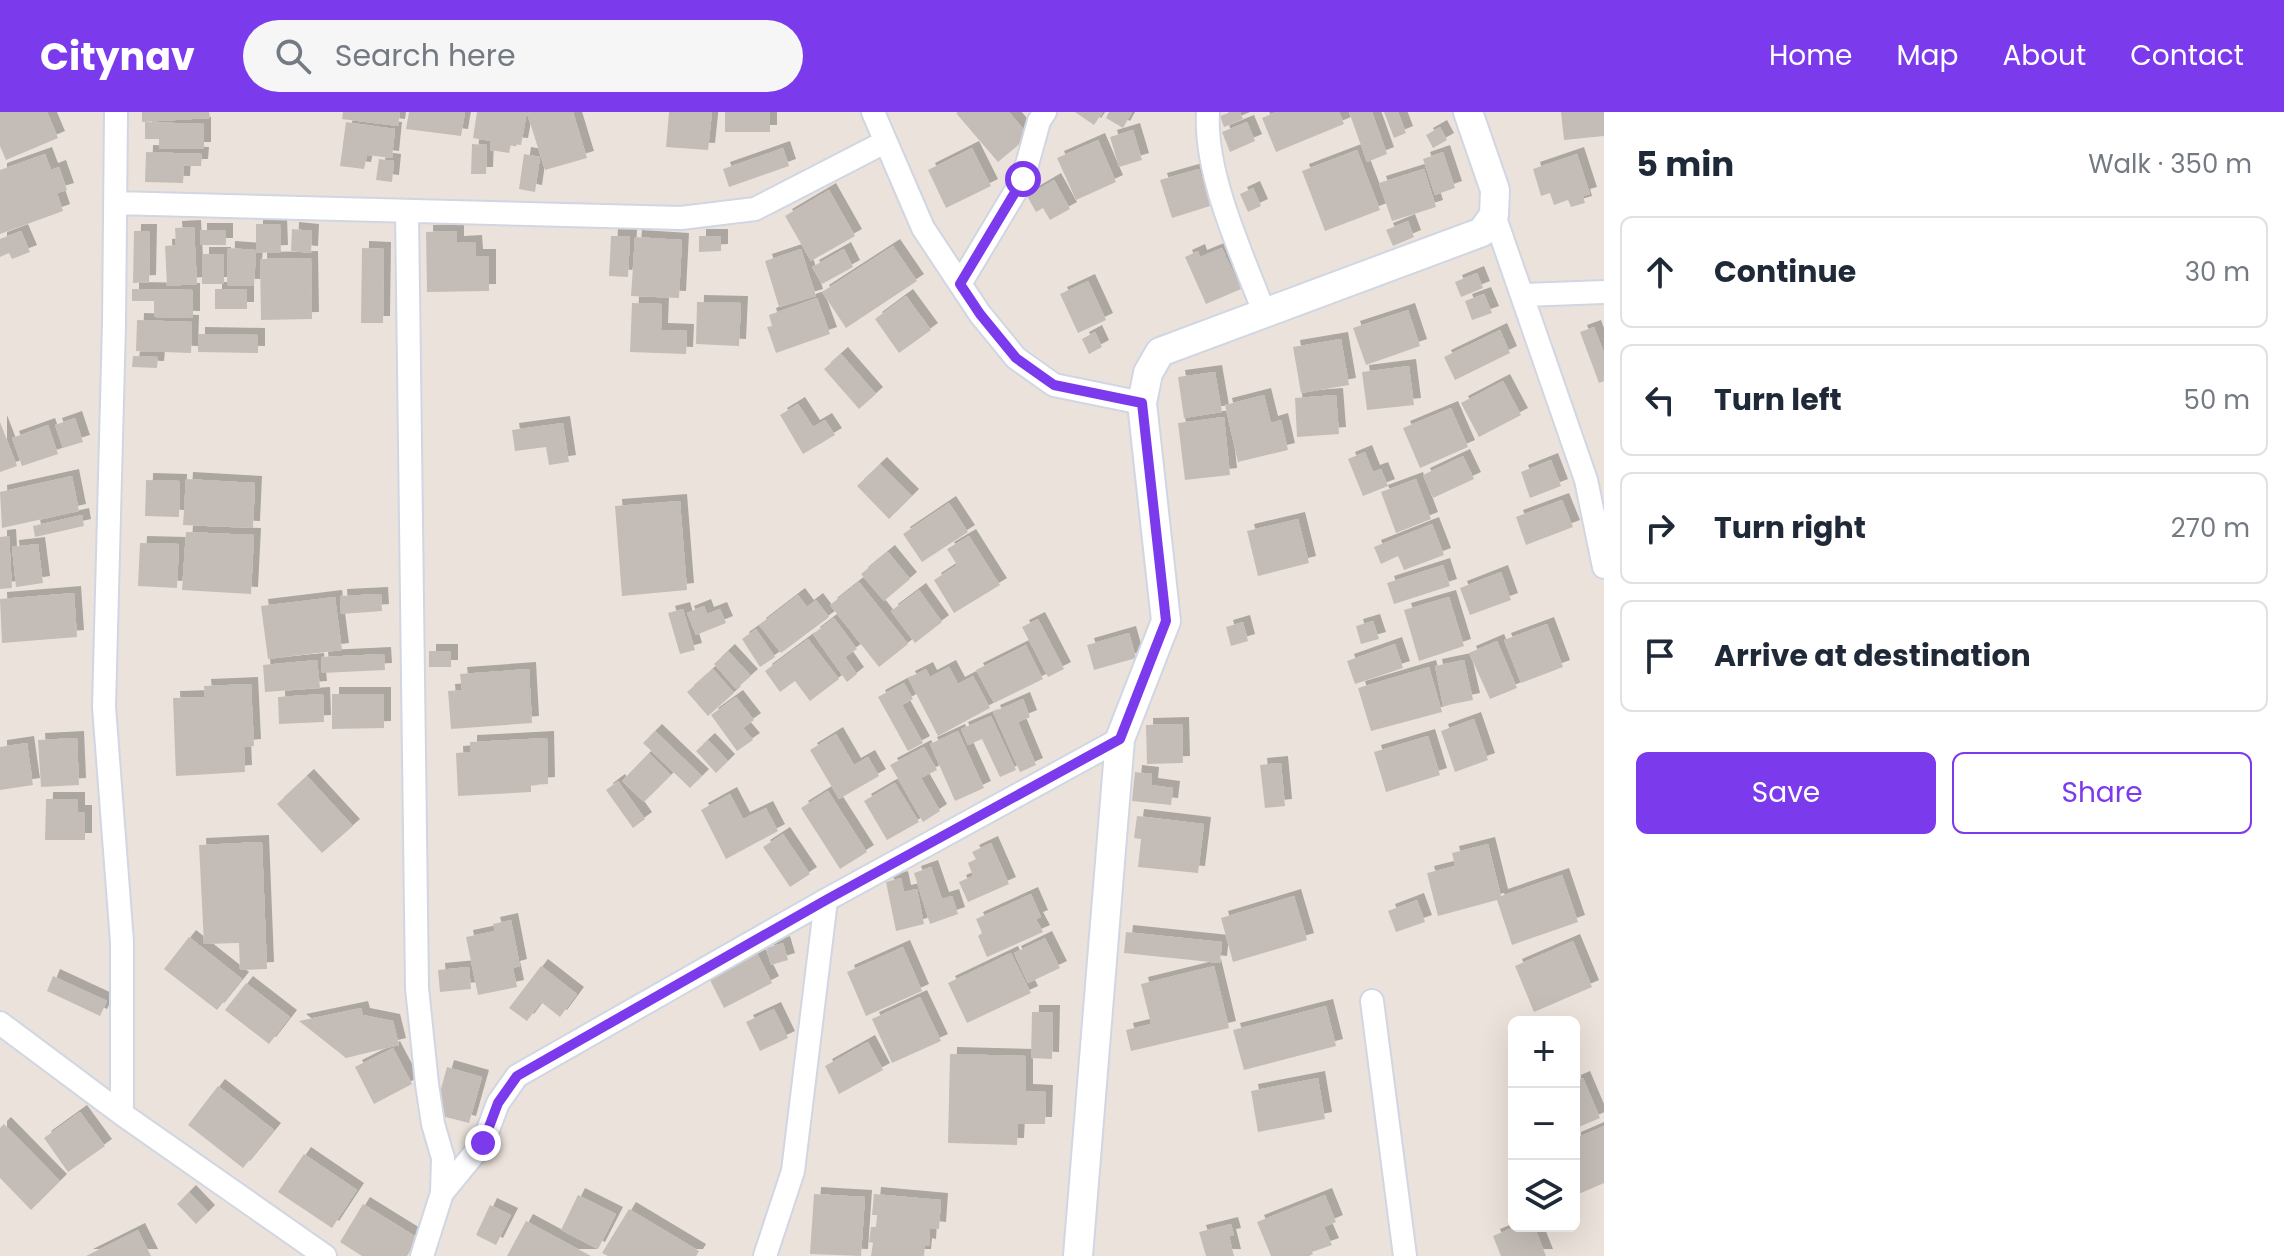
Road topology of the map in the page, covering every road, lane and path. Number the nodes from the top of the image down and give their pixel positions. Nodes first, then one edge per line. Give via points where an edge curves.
1 (116, 112) edge
2 (873, 112) edge
3 (1045, 112) edge
4 (1208, 112) edge
5 (1468, 112) edge
6 (885, 142) junction
7 (115, 203) junction
8 (407, 211) junction
9 (1494, 215) junction
10 (960, 284) junction
11 (1604, 292) edge
12 (1522, 295) junction
13 (1264, 312) junction
14 (1142, 403) junction
15 (1604, 567) edge
16 (1120, 739) junction
17 (826, 900) junction
18 (1372, 1001) dead end
19 (0, 1023) edge
20 (122, 1114) junction
21 (442, 1193) junction
22 (325, 1256) edge
23 (422, 1256) edge
24 (765, 1256) edge
25 (1078, 1256) edge
26 (1405, 1256) edge

1 - 7 street
2 - 6 street
3 - 10 street via 1023,179
4 - 13 street via 1220,195
5 - 9 street via 1495,190
6 - 8 street via 755,209 726,214 681,218
6 - 10 street via 923,228
7 - 8 street
7 - 20 street via 104,707 122,942
8 - 21 street via 417,988 433,1124 443,1158
9 - 12 street
9 - 13 street via 1482,232
10 - 14 street via 1016,358 1054,385
11 - 12 street
12 - 15 street via 1586,480
13 - 14 street via 1160,352 1148,373
14 - 16 street via 1166,621
16 - 17 street
16 - 25 street
17 - 21 street via 517,1076 498,1103 483,1143
17 - 24 street via 793,1171
18 - 26 street
19 - 20 street
20 - 22 street
21 - 23 street

